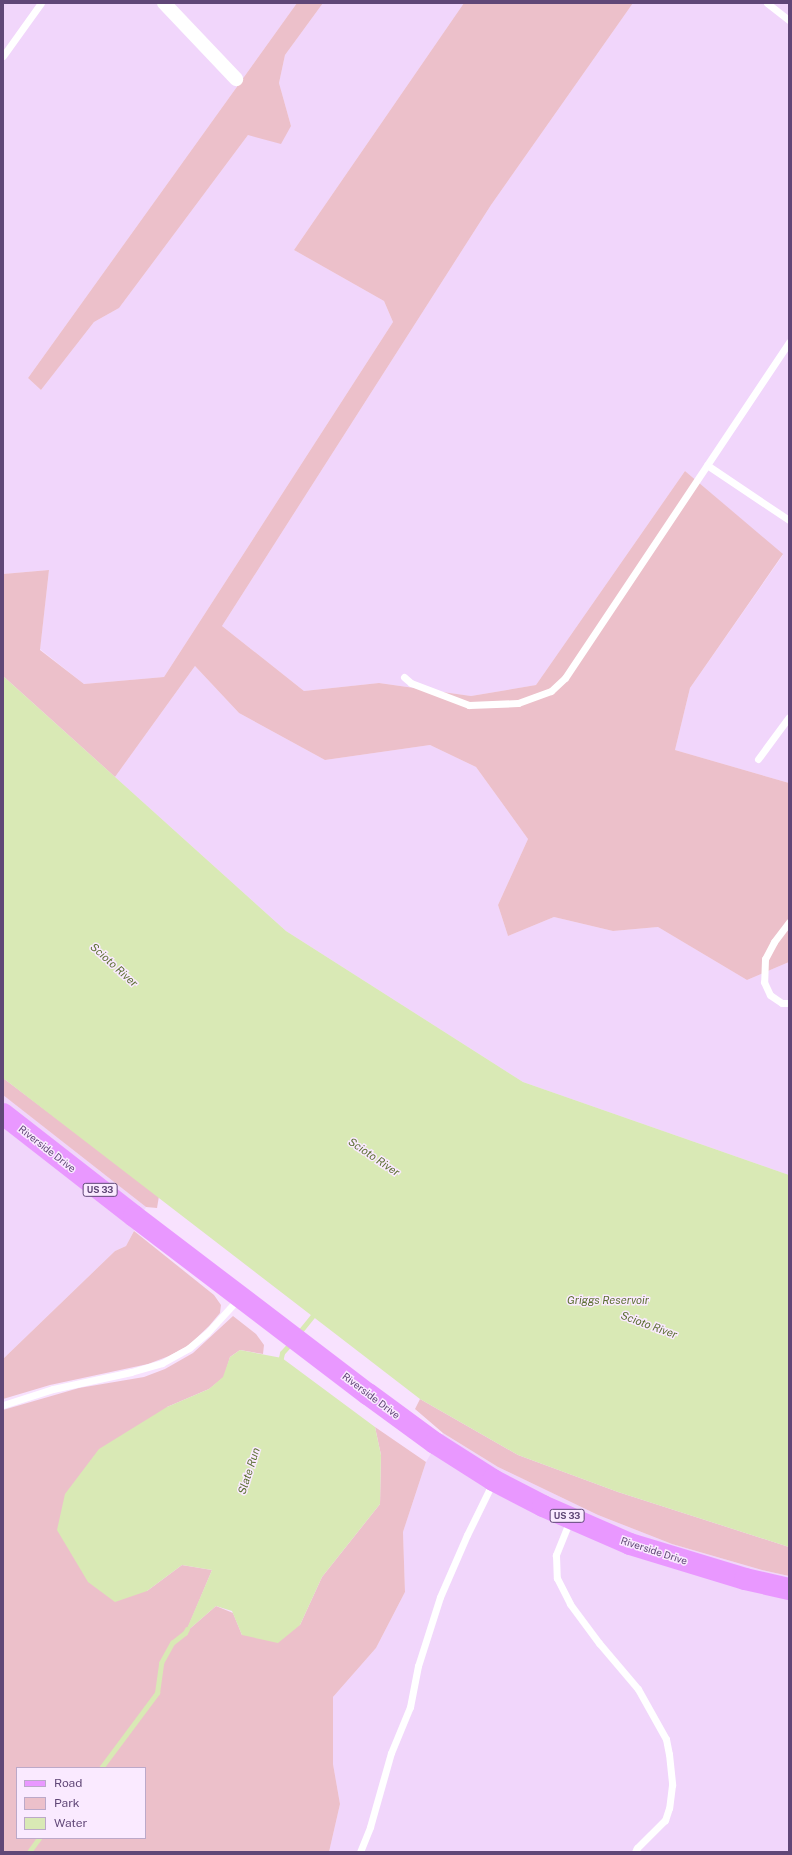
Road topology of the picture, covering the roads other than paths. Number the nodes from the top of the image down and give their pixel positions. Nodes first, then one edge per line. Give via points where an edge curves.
1 (41, 3) edge
2 (164, 3) edge
3 (766, 3) edge
4 (789, 20) edge
5 (3, 56) edge
6 (236, 79) dead end
7 (789, 342) edge
8 (707, 465) junction
9 (789, 520) edge
10 (404, 677) dead end
11 (789, 717) edge
12 (758, 759) dead end
13 (789, 922) edge
14 (789, 1003) edge
15 (3, 1114) edge
16 (240, 1297) junction
17 (3, 1405) edge
18 (494, 1480) junction
19 (571, 1518) junction
20 (789, 1590) edge
21 (360, 1852) edge
22 (635, 1852) edge

1 - 5 lane
2 - 6 street
3 - 4 lane
7 - 8 lane
8 - 9 lane
8 - 10 lane via 565,678 551,691 518,703 469,705 411,683
11 - 12 lane
13 - 14 lane via 765,959 764,982 770,995 782,1004
15 - 16 main road, Riverside Drive / US 33
16 - 17 lane via 207,1333 189,1348 162,1363 53,1389
16 - 18 main road, Riverside Drive / US 33 via 399,1418
18 - 19 main road, Riverside Drive / US 33
18 - 21 lane via 440,1597 418,1666 410,1707 391,1753 370,1827
19 - 20 main road, Riverside Drive / US 33 via 630,1544
19 - 22 lane via 556,1555 557,1578 570,1604 638,1689 666,1739 669,1754 672,1785 665,1820

